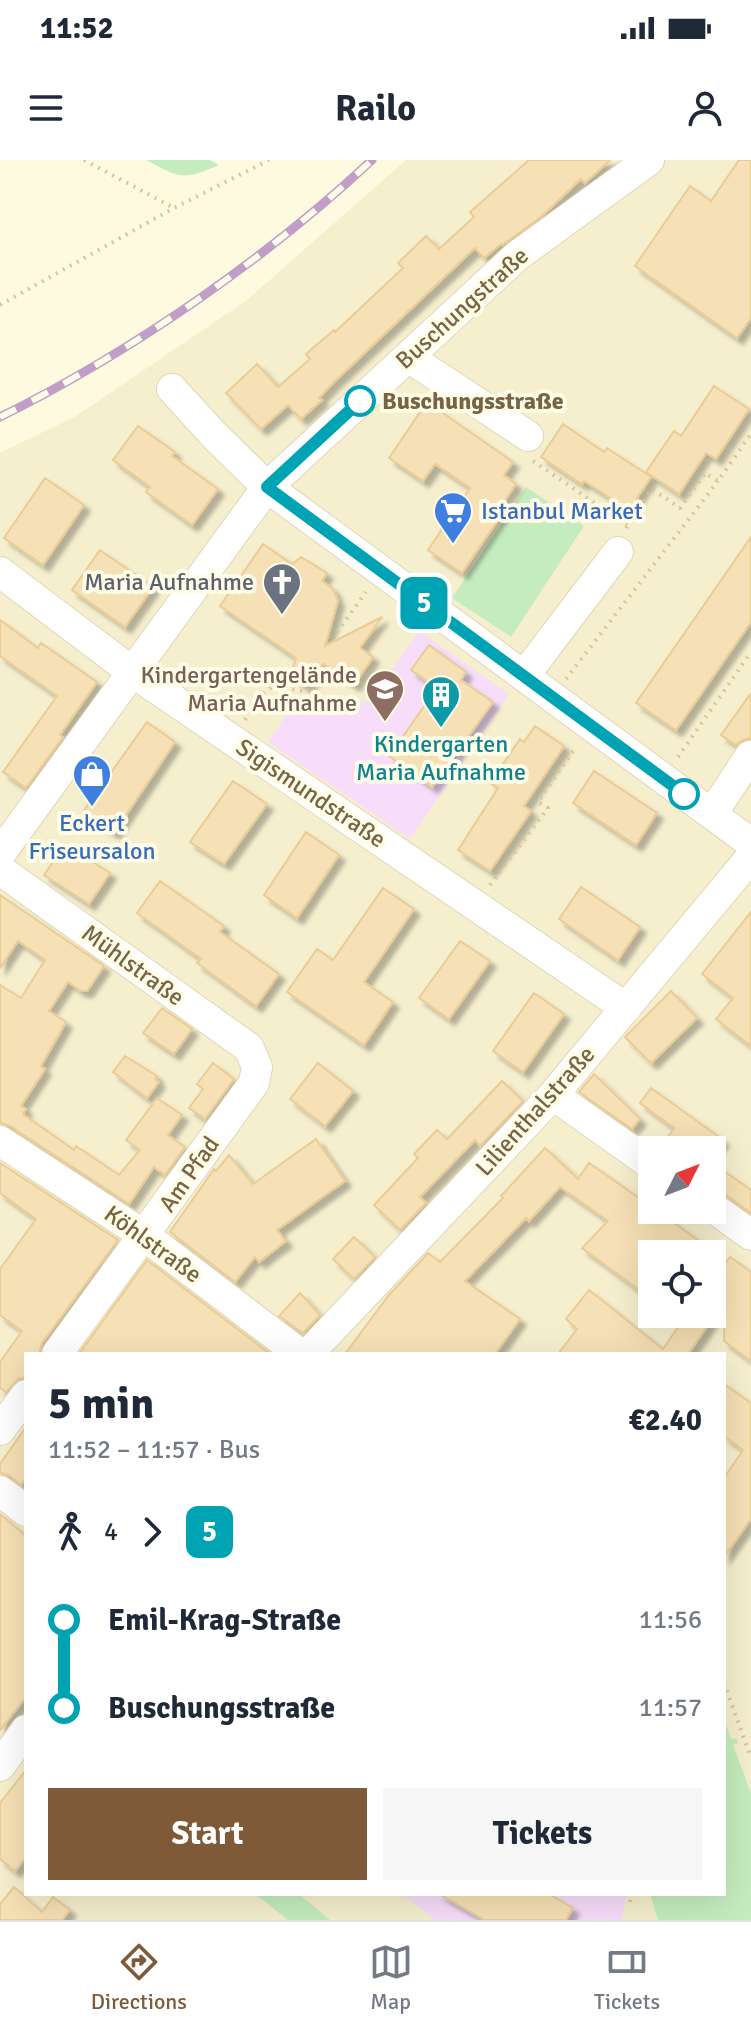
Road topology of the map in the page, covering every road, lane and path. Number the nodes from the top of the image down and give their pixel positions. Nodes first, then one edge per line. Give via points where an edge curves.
1 (84, 160) edge
2 (269, 160) edge
3 (649, 160) edge
4 (174, 208) junction
5 (0, 305) edge
6 (408, 357) junction
7 (172, 389) dead end
8 (751, 434) edge
9 (528, 436) joint
10 (718, 481) junction
11 (267, 487) junction
12 (623, 539) junction
13 (381, 571) junction
14 (0, 572) edge
15 (337, 632) dead end
16 (751, 652) edge
17 (327, 667) dead end
18 (131, 671) junction
19 (524, 676) junction
20 (552, 697) junction
21 (591, 725) junction
22 (232, 740) junction
23 (750, 756) edge
24 (663, 778) junction
25 (712, 814) junction
26 (751, 843) edge
27 (0, 854) edge
28 (751, 857) edge
29 (0, 870) edge
30 (474, 905) junction
31 (626, 1008) junction
32 (257, 1067) joint
33 (553, 1095) junction
34 (0, 1141) edge
35 (638, 1155) edge
36 (726, 1217) edge
37 (751, 1235) edge
38 (145, 1236) junction
39 (58, 1352) edge
40 (297, 1352) edge
41 (310, 1352) edge
42 (24, 1398) edge
43 (0, 1430) edge
44 (0, 1491) edge
45 (24, 1509) edge
46 (726, 1689) edge
47 (24, 1733) edge
48 (751, 1758) edge
49 (0, 1766) edge
50 (631, 1896) edge
51 (630, 1902) dead end

1 - 4 path
2 - 4 path
3 - 6 street, Buschungstraße via 517,256
4 - 5 path
6 - 9 street
6 - 11 street, Buschungstraße
7 - 11 street
8 - 10 path
9 - 12 path via 533,461
10 - 12 path via 705,473 680,508 652,489
10 - 20 path
11 - 13 street
11 - 18 street, Buschungstraße
12 - 19 street
13 - 15 path
13 - 19 street
14 - 18 street, Sigismundstraße
16 - 24 path
17 - 22 path via 318,686 308,692 273,686
18 - 22 street, Sigismundstraße
18 - 27 street, Buschungstraße
19 - 20 street
20 - 21 street
21 - 24 street
21 - 30 path via 538,802 548,808
22 - 30 street, Sigismundstraße
23 - 25 street
24 - 25 street
25 - 26 street
28 - 31 street, Lilienthalstraße
29 - 32 street, Mühlstraße via 249,1048
30 - 31 street, Sigismundstraße
31 - 33 street, Lilienthalstraße
32 - 38 street, Am Pfad via 254,1083
33 - 35 street
33 - 41 street, Lilienthalstraße
34 - 38 street, Köhlstraße
36 - 37 street
38 - 39 street, Am Pfad
38 - 40 street, Köhlstraße
42 - 43 street
44 - 45 street
46 - 48 path
47 - 49 street
50 - 51 path

